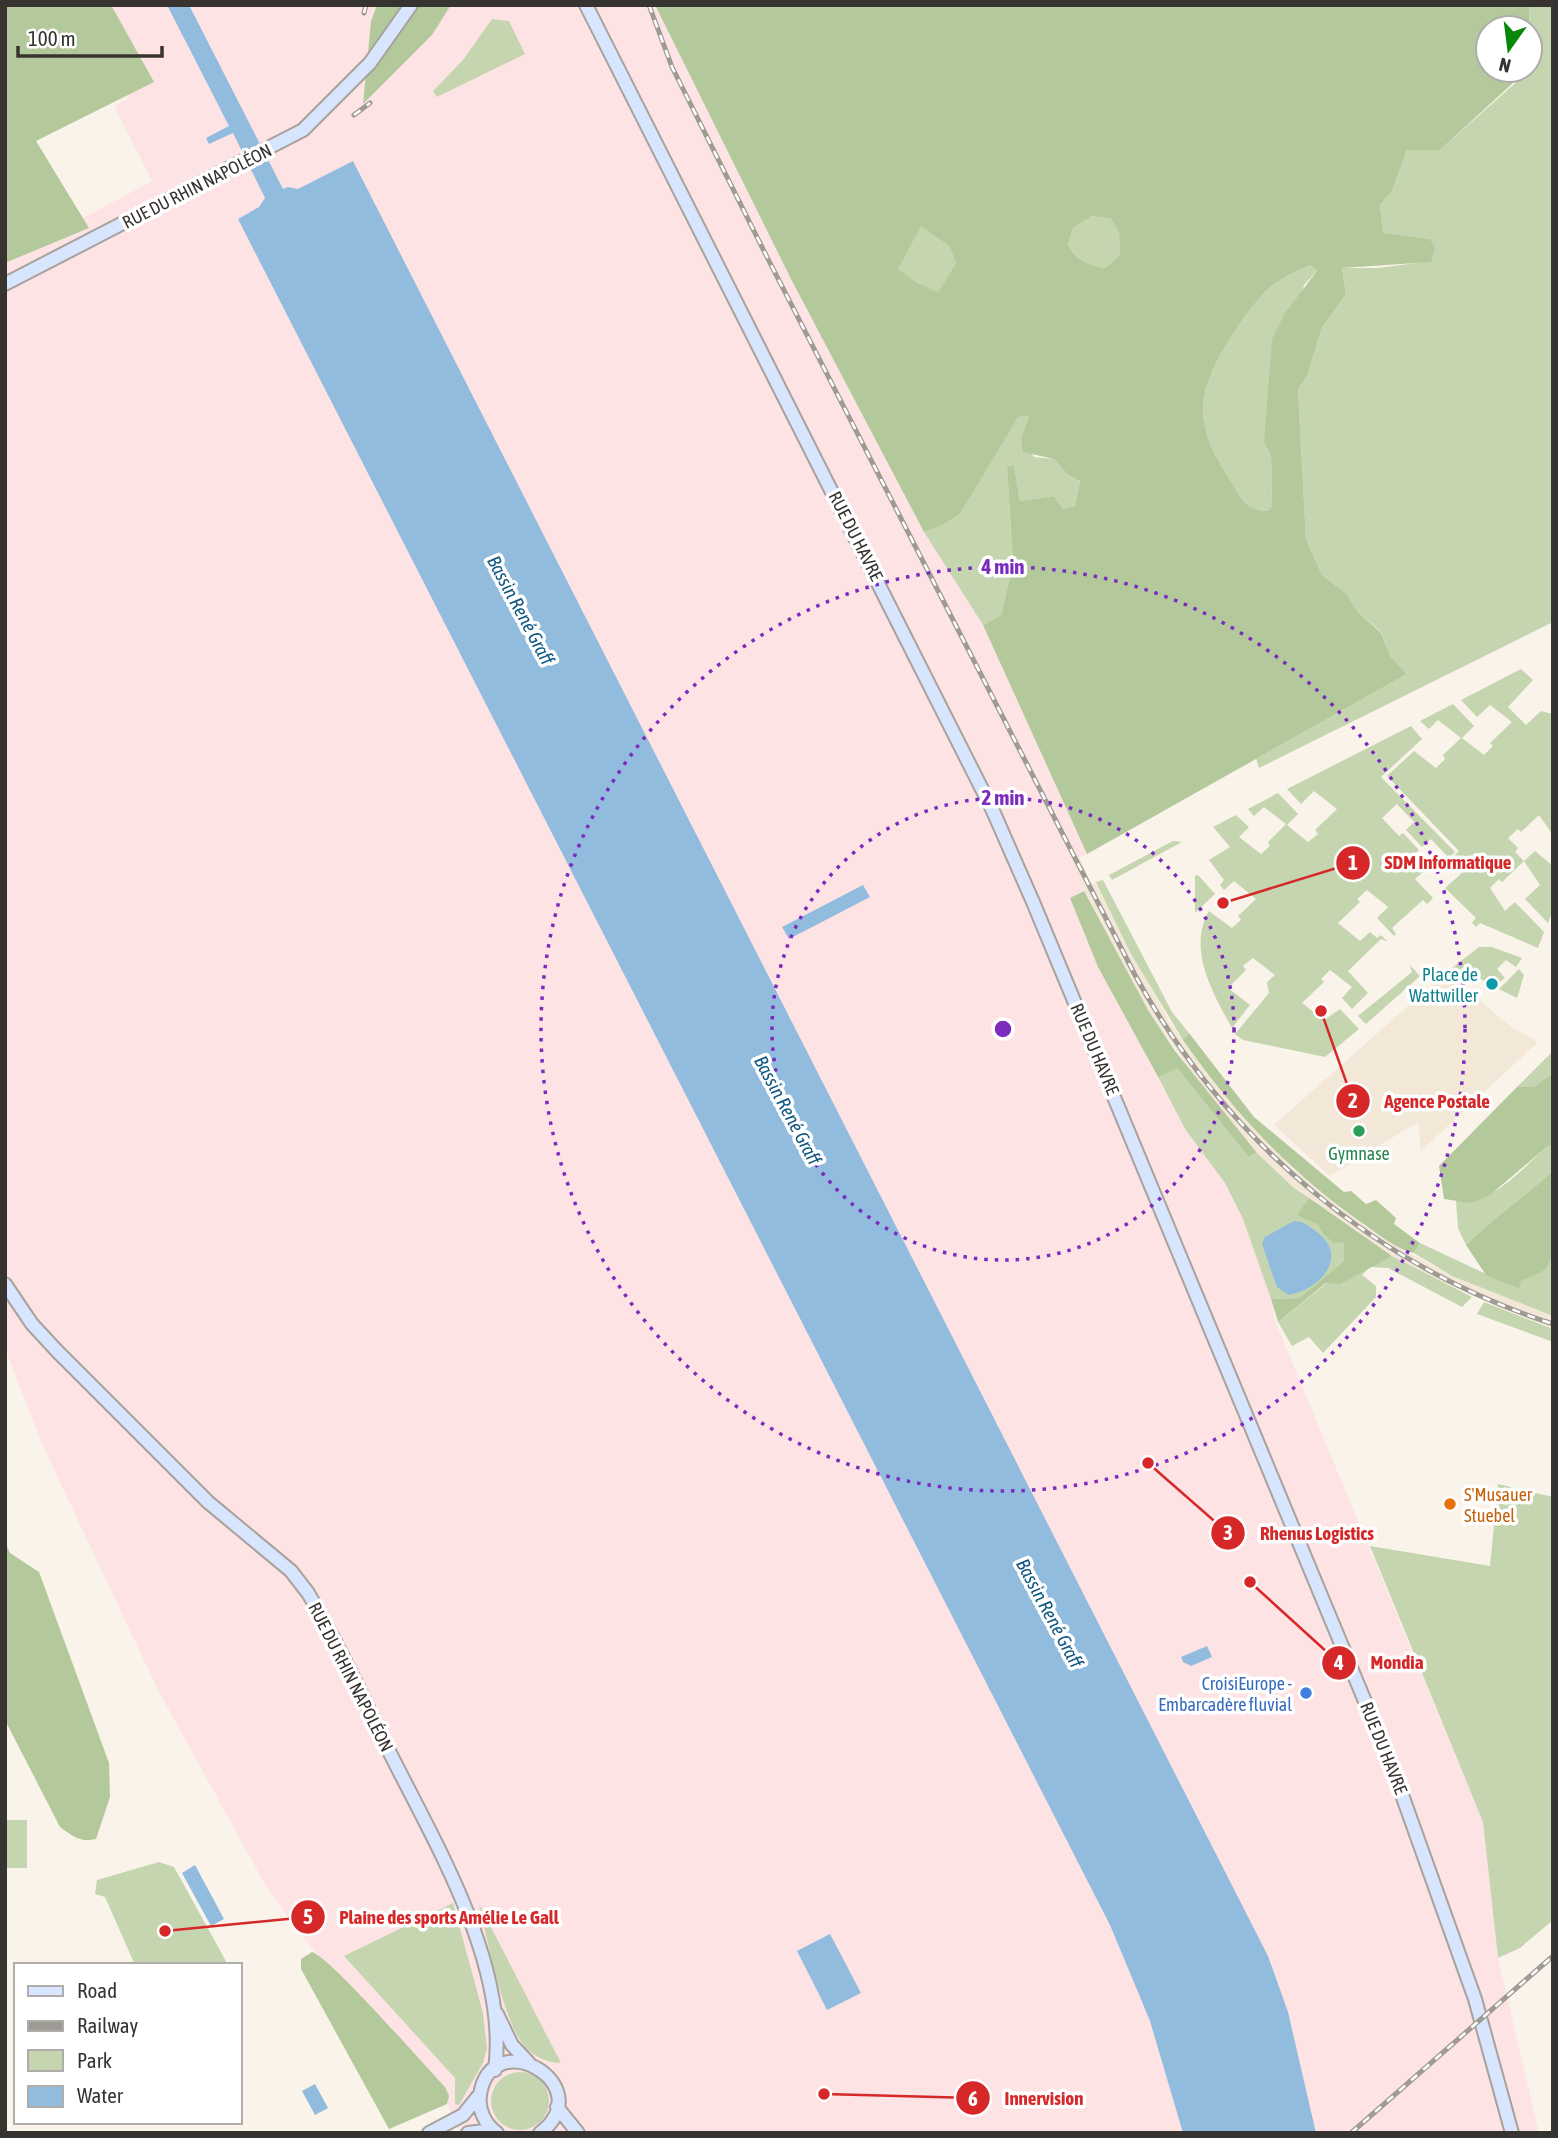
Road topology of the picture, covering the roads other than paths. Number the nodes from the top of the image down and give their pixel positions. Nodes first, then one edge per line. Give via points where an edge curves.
1 (411, 5) edge
2 (586, 5) edge
3 (5, 284) edge
4 (5, 1284) edge
5 (494, 2008) junction
6 (529, 2063) junction
7 (495, 2070) junction
8 (480, 2094) junction
9 (557, 2107) junction
10 (495, 2131) edge
11 (429, 2133) edge
12 (468, 2133) edge
13 (540, 2133) edge
14 (578, 2133) edge
15 (1512, 2133) edge

1 - 3 main road, RUE DU RHIN NAPOLÉON via 370,63 303,130
2 - 15 main road, RUE DU HAVRE via 987,799 1033,902 1391,1764 1475,1999
4 - 5 main road, RUE DU RHIN NAPOLÉON via 57,1351 208,1502 291,1571 307,1593 454,1880 477,1941
5 - 6 main road, RUE DU RHIN NAPOLÉON via 512,2045
5 - 7 main road, RUE DU RHIN NAPOLÉON
6 - 7 main road via 511,2062
6 - 9 main road, RUE DU RHIN NAPOLÉON via 551,2079
7 - 8 main road
8 - 10 main road via 482,2113
8 - 11 main road via 463,2115
9 - 13 main road
9 - 14 main road
10 - 12 main road

